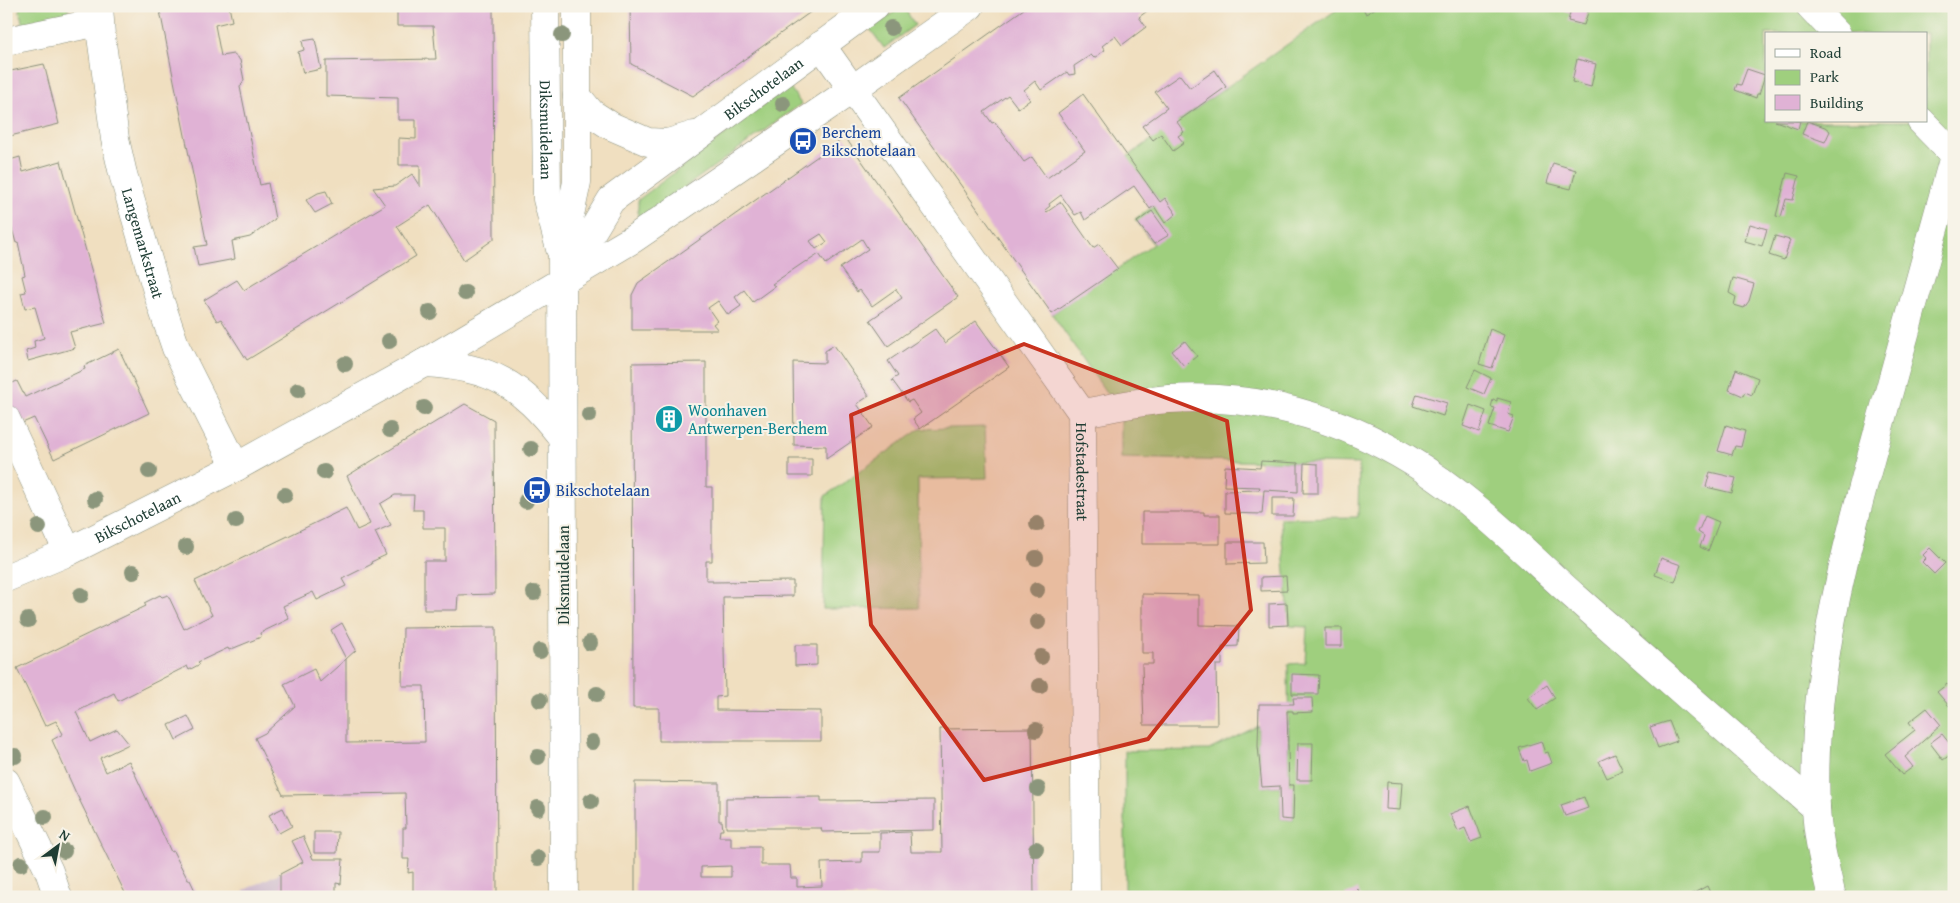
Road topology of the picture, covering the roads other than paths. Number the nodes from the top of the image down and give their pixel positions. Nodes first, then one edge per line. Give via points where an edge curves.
1 (545, 6) edge
2 (577, 6) edge
3 (875, 6) edge
4 (970, 6) edge
5 (1810, 6) edge
6 (99, 14) edge
7 (1835, 32) edge
8 (6, 41) edge
9 (821, 44) junction
10 (853, 89) junction
11 (577, 96) junction
12 (1922, 122) edge
13 (705, 132) junction
14 (1954, 156) edge
15 (562, 252) junction
16 (562, 281) junction
17 (424, 363) junction
18 (1082, 414) junction
19 (6, 419) edge
20 (562, 437) junction
21 (236, 467) junction
22 (68, 552) junction
23 (6, 578) edge
24 (6, 782) edge
25 (1816, 808) junction
26 (58, 897) edge
27 (564, 897) edge
28 (1086, 897) edge
29 (1832, 897) edge

1 - 15 street, Diksmuidelaan via 547,198
2 - 11 street, Diksmuidelaan
3 - 9 street, Bikschotelaan
4 - 10 street, Bikschotelaan
5 - 7 street
6 - 8 street via 38,35
6 - 21 street, Langemarkstraat via 115,139 160,301 176,348
9 - 10 street
9 - 13 street, Bikschotelaan
10 - 16 street, Bikschotelaan via 633,239
10 - 18 street, Hofstadestraat
11 - 13 street, Bikschotelaan via 591,113 611,126 648,142 668,143
11 - 15 street, Diksmuidelaan via 577,182
12 - 14 street
13 - 16 street, Bikschotelaan via 611,200
14 - 25 street via 1854,522 1828,633 1816,753
15 - 16 street, Diksmuidelaan
16 - 17 street, Bikschotelaan
16 - 20 street, Diksmuidelaan
17 - 20 street via 455,365 497,378 543,413
17 - 21 street, Bikschotelaan
18 - 25 street via 1168,399 1250,401 1333,422 1376,441 1438,478 1476,508
18 - 28 street, Hofstadestraat
19 - 22 street
20 - 27 street, Diksmuidelaan
21 - 22 street, Bikschotelaan
22 - 23 street, Bikschotelaan
24 - 26 street via 49,871
25 - 29 street via 1821,850

